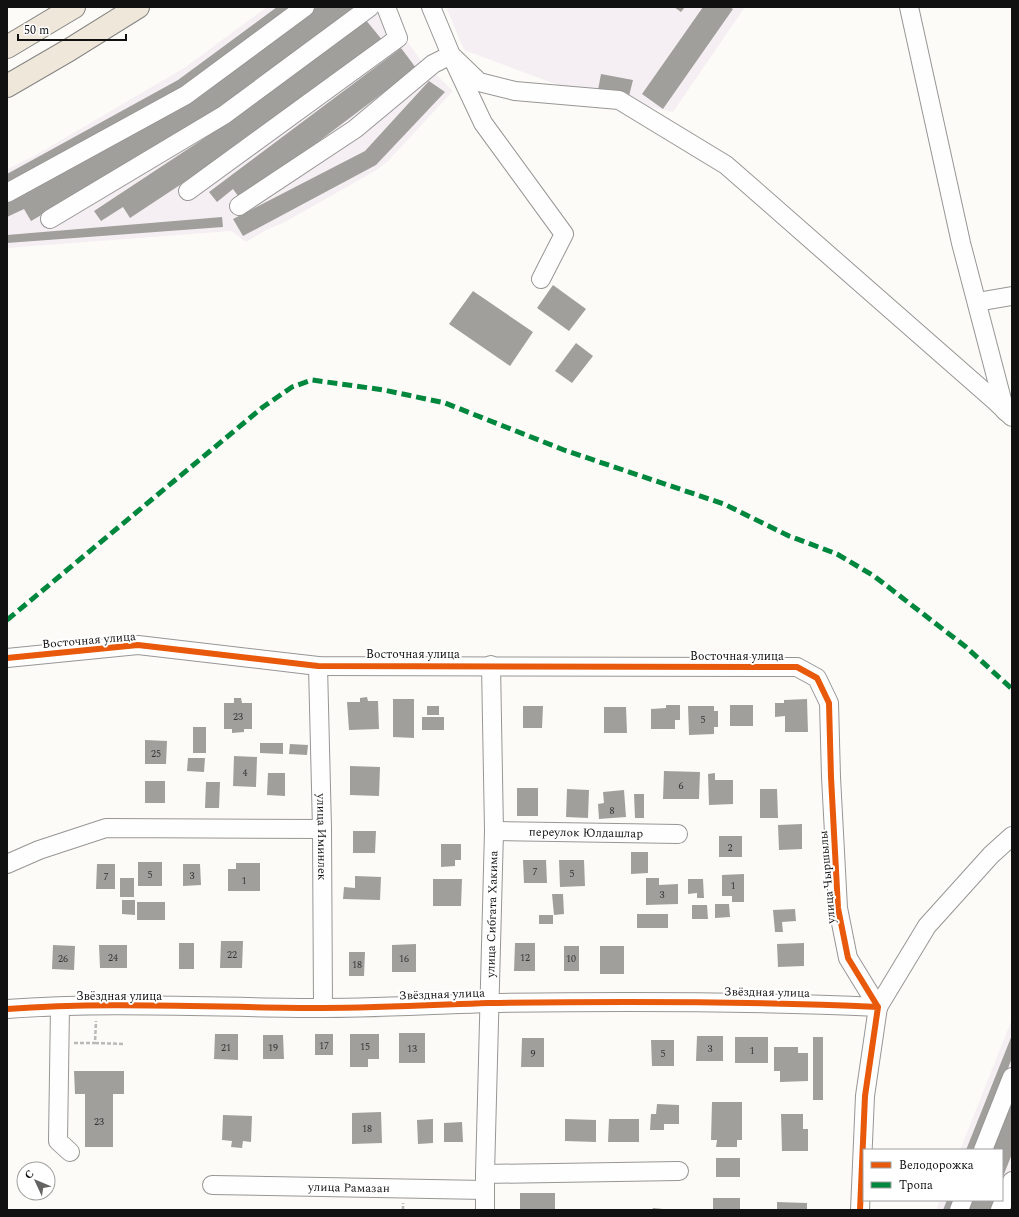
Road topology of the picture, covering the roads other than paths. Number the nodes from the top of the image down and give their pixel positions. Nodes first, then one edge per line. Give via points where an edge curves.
1 (74, 7) edge
2 (138, 7) edge
3 (305, 7) edge
4 (370, 7) edge
5 (386, 7) edge
6 (431, 7) edge
7 (909, 7) edge
8 (7, 47) edge
9 (451, 55) junction
10 (7, 86) edge
11 (188, 191) dead end
12 (7, 193) edge
13 (239, 206) dead end
14 (50, 219) dead end
15 (541, 278) dead end
16 (1012, 296) edge
17 (977, 302) junction
18 (1008, 407) edge
19 (7, 658) edge
20 (491, 665) junction
21 (318, 666) junction
22 (817, 678) joint
23 (322, 829) junction
24 (494, 831) junction
25 (678, 834) dead end
26 (1012, 836) edge
27 (7, 864) edge
28 (490, 1004) junction
29 (60, 1007) junction
30 (878, 1007) junction
31 (323, 1008) junction
32 (7, 1009) edge
33 (1012, 1077) edge
34 (983, 1149) edge
35 (70, 1152) dead end
36 (679, 1171) dead end
37 (1012, 1181) edge
38 (485, 1182) junction
39 (212, 1185) dead end
40 (485, 1210) edge
41 (860, 1210) edge
42 (1000, 1210) edge

1 - 8 main road
2 - 10 main road
3 - 12 street via 186,95
4 - 14 street via 224,115
5 - 11 street via 398,38
6 - 9 street
7 - 17 street via 961,243
9 - 13 street via 433,64 355,130
9 - 15 street via 483,123 564,234
9 - 18 street via 479,82 515,92 619,100 726,165
16 - 17 street
17 - 18 street
19 - 21 street, Восточная улица via 138,645
20 - 21 street, Восточная улица
20 - 22 street, Восточная улица via 797,667
20 - 24 street, улица Сибгата Хакима
21 - 23 street, улица Иминлек
22 - 30 street, улица Чыршылы via 829,703 838,908 848,958
23 - 27 street via 106,828 39,850
23 - 31 street, улица Иминлек
24 - 25 street, переулок Юлдашлар
24 - 28 street, улица Сибгата Хакима
26 - 30 street via 991,855 927,926
28 - 30 street, Звёздная улица via 687,1002
28 - 31 street, Звёздная улица
28 - 38 street, улица Сибгата Хакима
29 - 31 street, Звёздная улица
29 - 32 street, Звёздная улица
29 - 35 street via 58,1141
30 - 41 street via 865,1096
33 - 34 street
36 - 38 street, улица Рамазан
37 - 42 street
38 - 39 street, улица Рамазан
38 - 40 street, улица Сибгата Хакима

